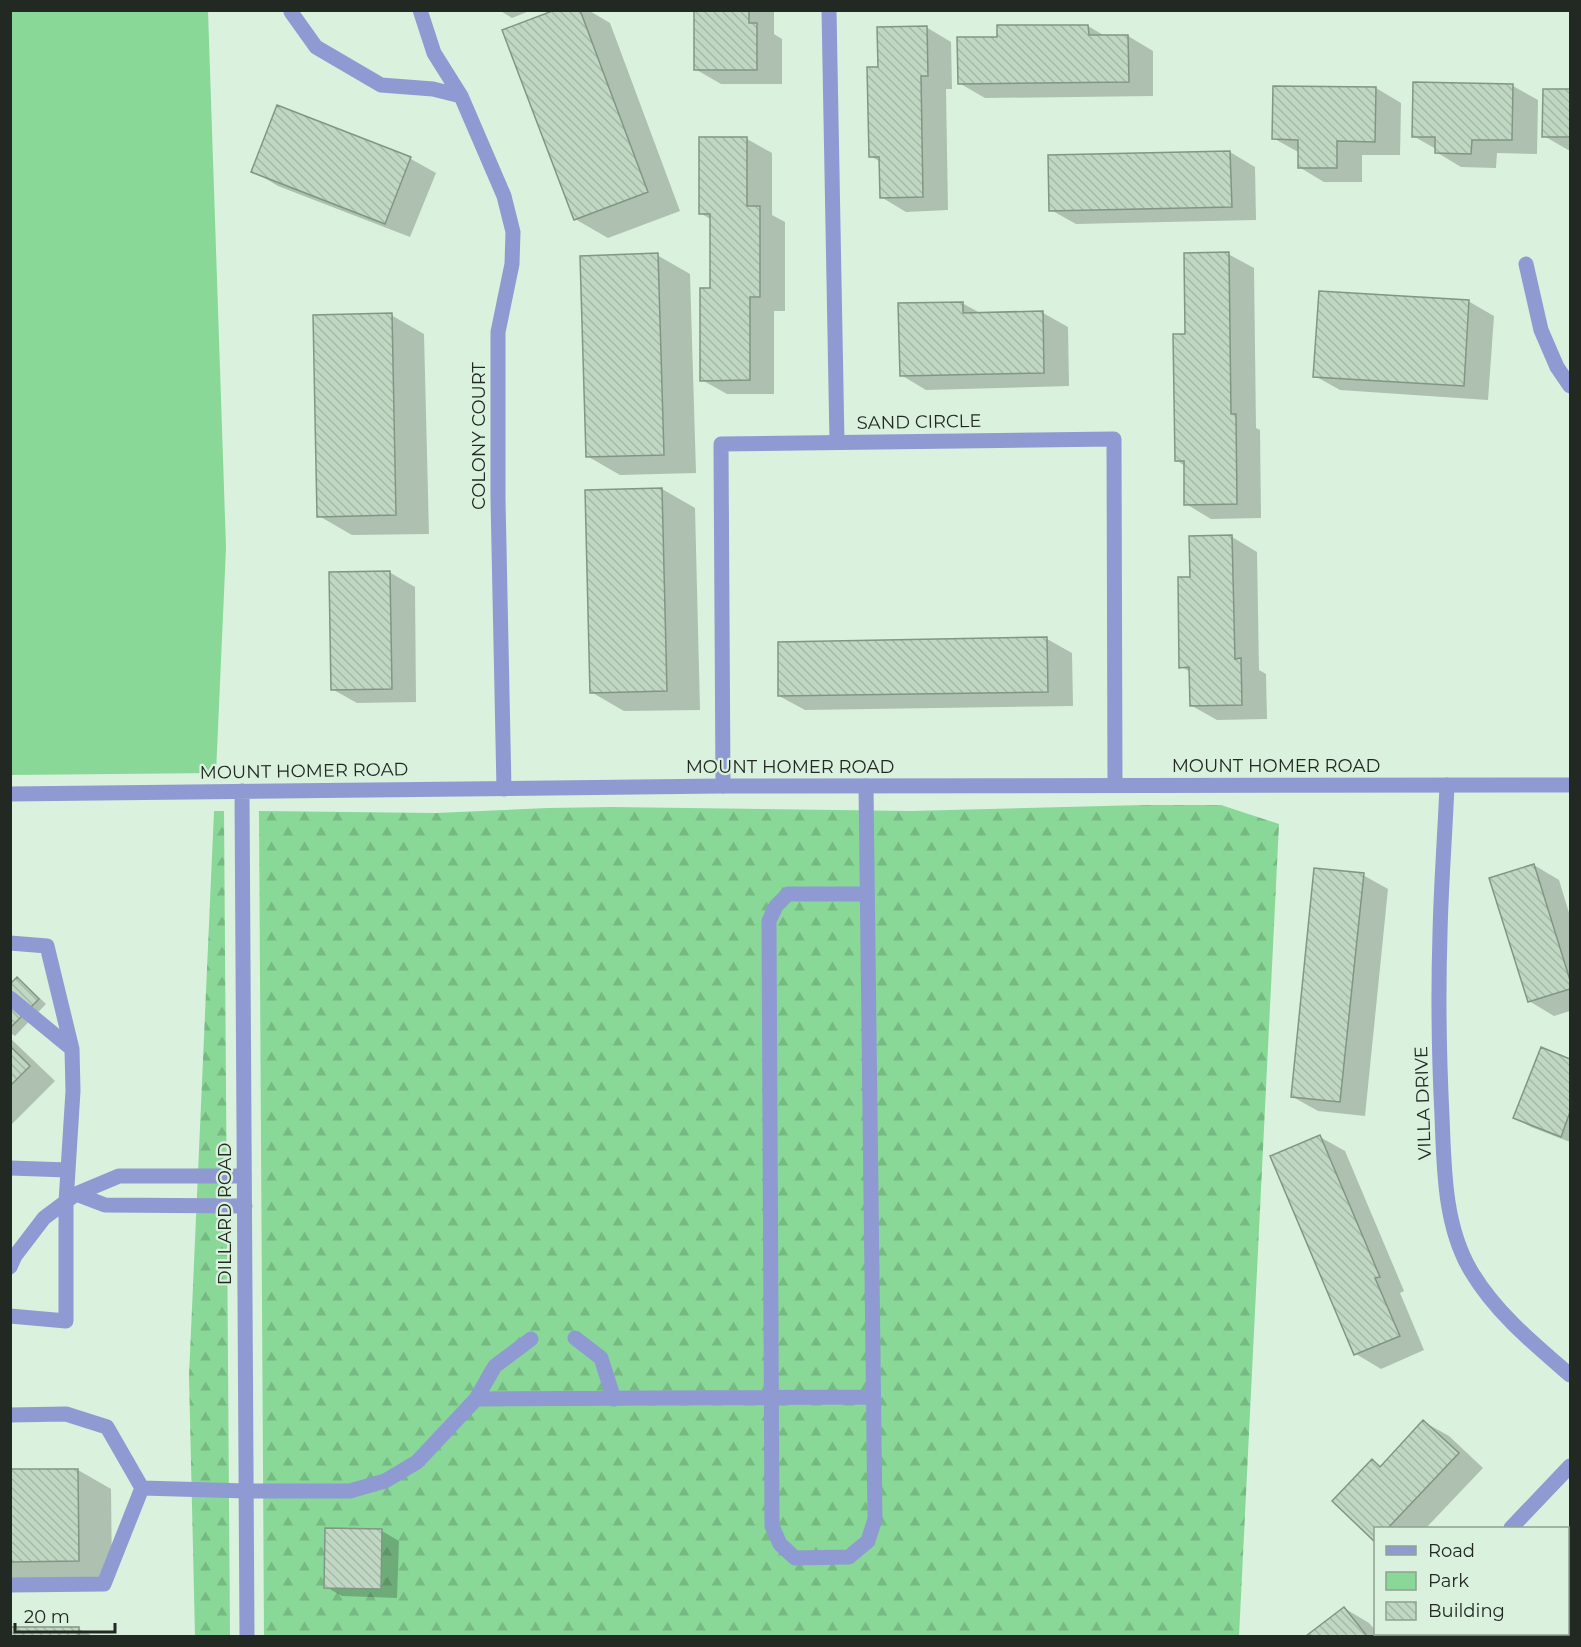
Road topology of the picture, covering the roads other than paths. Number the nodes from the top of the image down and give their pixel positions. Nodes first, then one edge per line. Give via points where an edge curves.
1 (292, 10) edge
2 (420, 10) edge
3 (829, 10) edge
4 (461, 96) junction
5 (1526, 264) dead end
6 (1570, 386) edge
7 (837, 442) junction
8 (1570, 784) edge
9 (1115, 785) junction
10 (1447, 785) junction
11 (723, 786) junction
12 (866, 786) junction
13 (504, 789) junction
14 (242, 791) junction
15 (10, 794) edge
16 (867, 894) junction
17 (10, 943) edge
18 (10, 998) edge
19 (72, 1048) junction
20 (10, 1168) edge
21 (68, 1170) junction
22 (244, 1176) junction
23 (71, 1198) junction
24 (244, 1206) junction
25 (10, 1267) edge
26 (10, 1316) edge
27 (575, 1338) dead end
28 (531, 1339) dead end
29 (1570, 1375) edge
30 (873, 1397) junction
31 (771, 1398) junction
32 (476, 1399) junction
33 (614, 1399) junction
34 (10, 1415) edge
35 (1570, 1466) edge
36 (142, 1488) junction
37 (246, 1491) junction
38 (1512, 1527) edge
39 (10, 1585) edge
40 (247, 1636) edge

1 - 4 street via 316,47 381,85 433,89
2 - 4 street, COLONY COURT via 434,53
3 - 7 street
4 - 13 street, COLONY COURT via 504,196 513,232 513,264 498,332
5 - 6 street via 1541,330
7 - 9 street, SAND CIRCLE via 1114,439
7 - 11 street, SAND CIRCLE via 721,444
8 - 10 street, MOUNT HOMER ROAD
9 - 10 street, MOUNT HOMER ROAD
9 - 12 street, MOUNT HOMER ROAD
10 - 29 street, VILLA DRIVE via 1440,935 1445,1189 1469,1269 1487,1296
11 - 12 street, MOUNT HOMER ROAD
11 - 13 street, MOUNT HOMER ROAD
12 - 16 street
13 - 14 street, MOUNT HOMER ROAD
14 - 15 street, MOUNT HOMER ROAD
14 - 22 street, DILLARD ROAD
16 - 30 street
16 - 31 street via 788,894 769,921
17 - 19 street via 48,946
18 - 19 street
19 - 21 street
20 - 21 street
21 - 23 street
22 - 23 street via 119,1176
22 - 24 street, DILLARD ROAD
23 - 24 street via 105,1204
23 - 25 street via 44,1218
23 - 26 street via 66,1321
24 - 37 street, DILLARD ROAD
27 - 33 street via 602,1358
28 - 32 street via 495,1366
30 - 31 street
30 - 31 street via 875,1519 868,1541 849,1557 795,1558 780,1544 772,1526
31 - 33 street
32 - 33 street
32 - 37 street via 417,1462 385,1480 350,1491
34 - 36 street via 66,1414 107,1427
35 - 38 street
36 - 37 street
36 - 39 street via 104,1584
37 - 40 street, DILLARD ROAD

